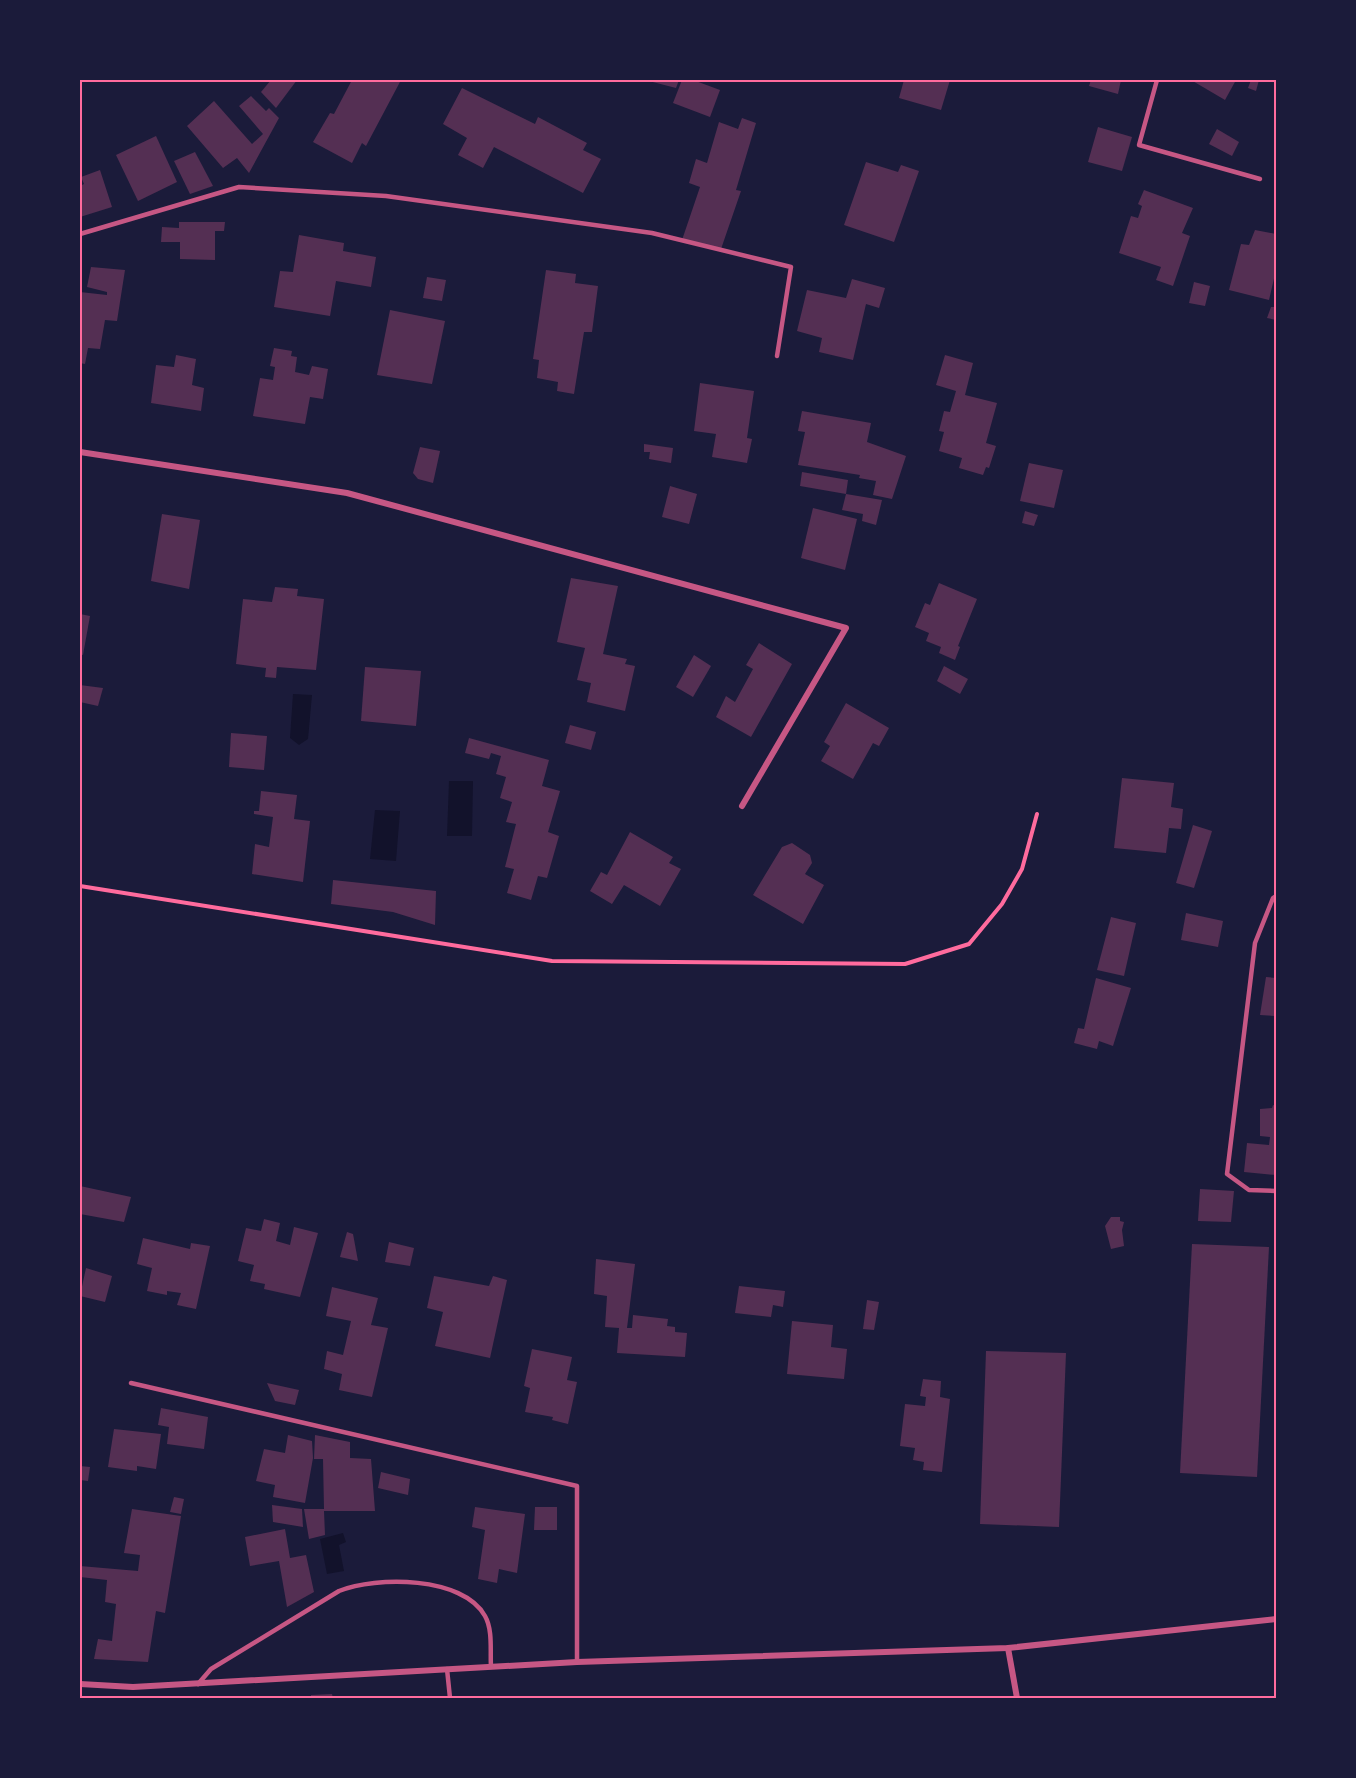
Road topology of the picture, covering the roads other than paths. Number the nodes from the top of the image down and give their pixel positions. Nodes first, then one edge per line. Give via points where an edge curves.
1 (1157, 80) edge
2 (1260, 179) dead end
3 (80, 234) edge
4 (777, 356) dead end
5 (80, 452) edge
6 (742, 806) dead end
7 (1276, 896) edge
8 (1276, 1191) edge
9 (131, 1383) dead end
10 (1276, 1618) edge
11 (1008, 1648) junction
12 (577, 1662) junction
13 (491, 1667) junction
14 (447, 1669) junction
15 (80, 1684) edge
16 (198, 1684) junction
17 (450, 1698) edge
18 (1017, 1698) edge

1 - 2 lane via 1139,145
3 - 4 lane via 239,187 386,196 652,233 791,267
5 - 6 street via 347,493 846,628
7 - 8 lane via 1255,943 1227,1174 1249,1190
9 - 12 lane via 577,1486
10 - 11 street
11 - 12 street
11 - 18 street
12 - 13 street
13 - 14 street
13 - 16 lane via 486,1618 474,1600 455,1590 418,1583 359,1583 339,1591 211,1669
14 - 16 street
14 - 17 lane
15 - 16 street

